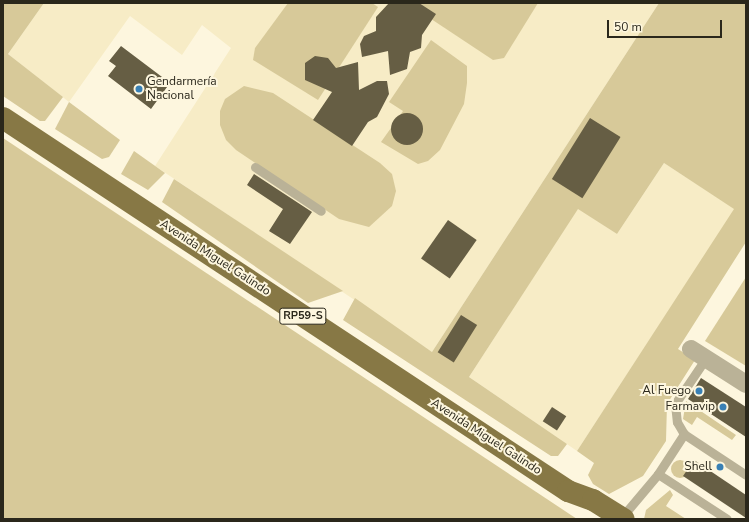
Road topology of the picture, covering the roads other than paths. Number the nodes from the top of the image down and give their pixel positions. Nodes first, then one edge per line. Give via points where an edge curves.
1 (3, 118) edge
2 (255, 167) dead end
3 (321, 211) dead end
4 (698, 354) joint
5 (746, 384) edge
6 (684, 434) junction
7 (658, 474) junction
8 (746, 475) edge
9 (568, 491) junction
10 (622, 518) edge
11 (596, 519) edge
12 (727, 519) edge

1 - 9 main road, Avenida Miguel Galindo / RP59-S
2 - 3 lane
4 - 5 street
4 - 6 lane via 675,404 677,422
6 - 7 lane
6 - 8 lane
7 - 10 lane
7 - 12 lane
9 - 10 main road, Avenida Miguel Galindo / RP59-S via 593,500
9 - 11 main road, Avenida Miguel Galindo / RP59-S via 584,512

